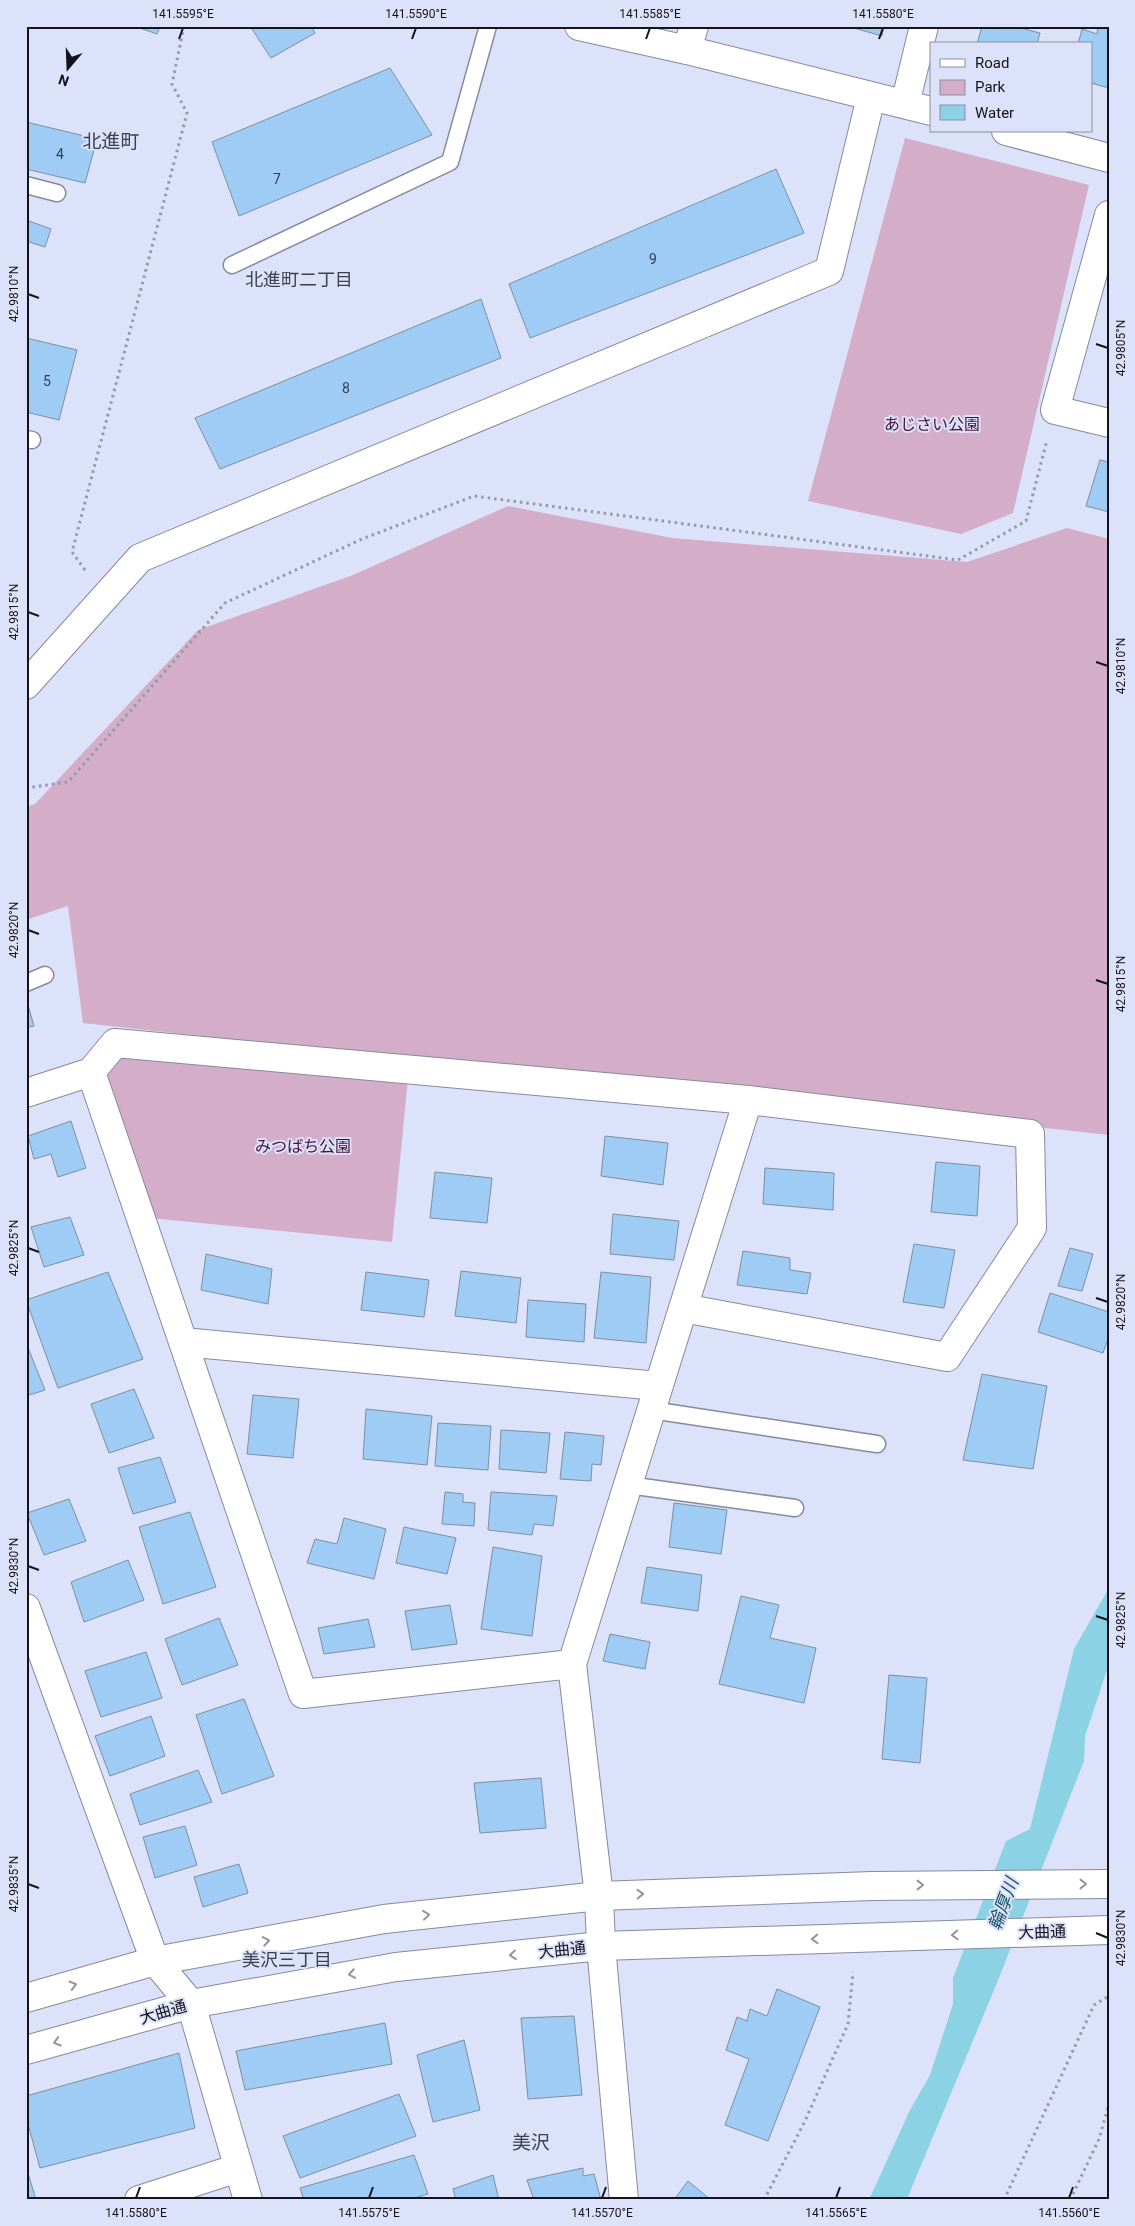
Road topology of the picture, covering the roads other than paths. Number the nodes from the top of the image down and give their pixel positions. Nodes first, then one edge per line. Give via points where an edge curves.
1 (488, 26) edge
2 (579, 26) edge
3 (924, 26) edge
4 (691, 38) edge
5 (871, 97) junction
6 (905, 104) junction
7 (930, 111) edge
8 (1010, 132) edge
9 (1109, 158) edge
10 (26, 185) edge
11 (57, 193) dead end
12 (1109, 215) edge
13 (232, 265) dead end
14 (1109, 423) edge
15 (28, 682) edge
16 (44, 975) dead end
17 (26, 983) edge
18 (91, 1072) junction
19 (26, 1093) edge
20 (748, 1100) junction
21 (683, 1308) junction
22 (183, 1342) junction
23 (655, 1398) junction
24 (877, 1444) dead end
25 (628, 1486) junction
26 (795, 1508) dead end
27 (26, 1608) edge
28 (572, 1664) junction
29 (1109, 1884) edge
30 (599, 1896) junction
31 (1109, 1930) edge
32 (601, 1946) junction
33 (156, 1962) junction
34 (26, 1998) edge
35 (191, 2004) junction
36 (26, 2050) edge
37 (238, 2168) junction
38 (139, 2200) edge
39 (248, 2200) edge
40 (624, 2200) edge

1 - 13 lane via 450,162
2 - 4 street
3 - 6 street
4 - 5 street
5 - 6 street
5 - 15 street via 828,271 140,558
6 - 7 street
8 - 9 street
10 - 11 lane
12 - 14 street via 1054,410
16 - 17 lane
18 - 19 street
18 - 20 street via 115,1043
18 - 22 street
20 - 21 street
20 - 21 street via 1030,1134 1032,1228 947,1357
21 - 23 street
22 - 23 street
22 - 28 street via 303,1694
23 - 24 lane
23 - 25 street
25 - 26 lane
25 - 28 street
27 - 33 street
28 - 30 street
30 -> 29 street via 872,1886
30 - 32 street
33 -> 30 street via 384,1919
31 -> 32 street, 大曲通
32 -> 35 street, 大曲通 via 396,1967
32 - 40 street
34 -> 33 street
33 - 35 street
35 -> 36 street, 大曲通
35 - 37 street
37 - 38 street
37 - 39 street

